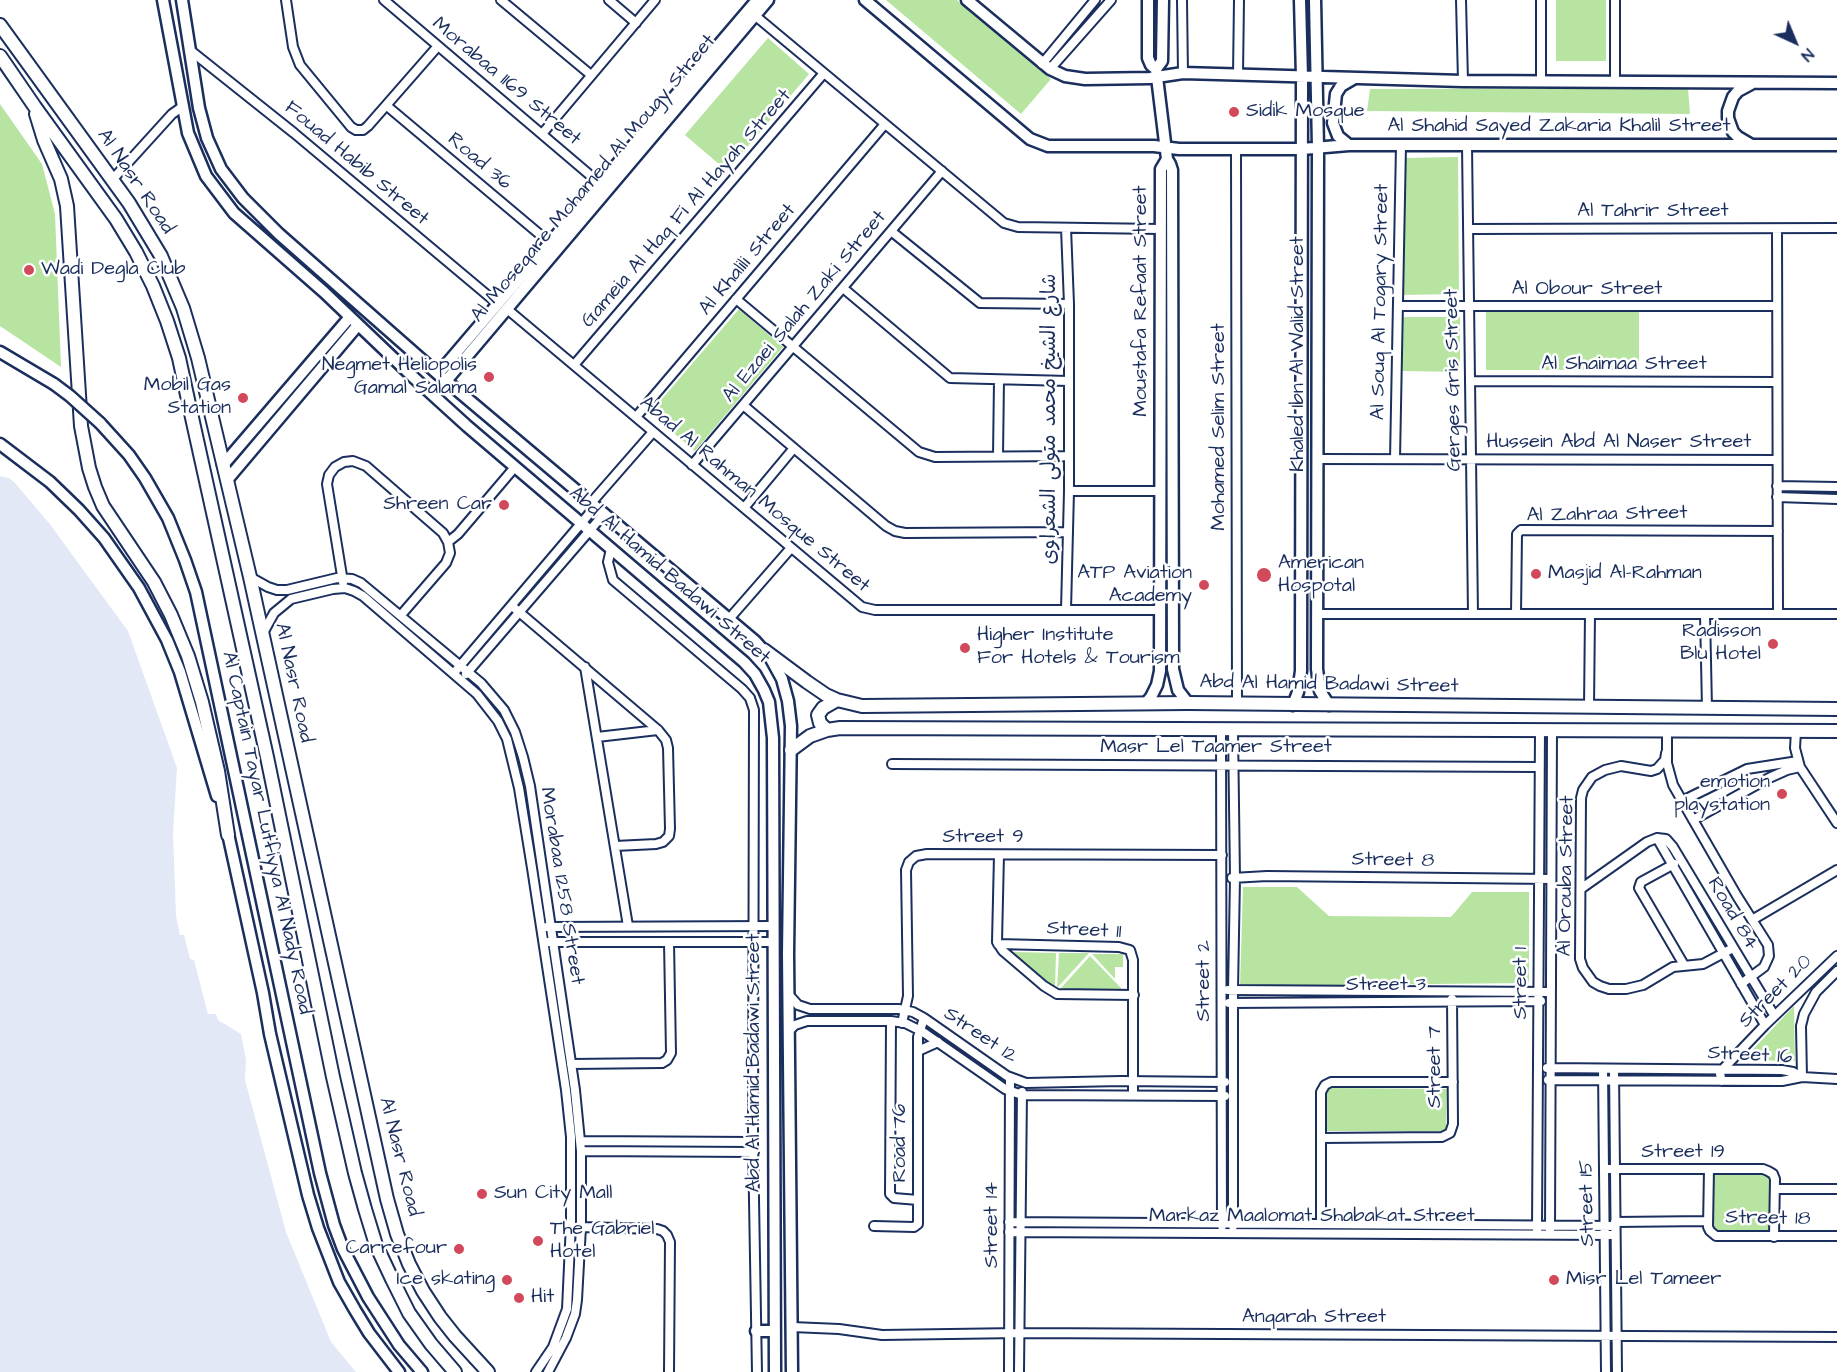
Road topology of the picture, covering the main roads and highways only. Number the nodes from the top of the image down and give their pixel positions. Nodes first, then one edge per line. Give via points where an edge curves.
1 (0, 25) edge
2 (0, 56) edge
3 (35, 107) junction
4 (764, 650) road end
5 (837, 700) junction
6 (1837, 709) edge
7 (827, 730) junction
8 (1837, 731) edge
9 (791, 750) road end
10 (228, 835) road end
11 (455, 1372) edge
12 (488, 1372) edge

1 - 12 main road, Al Nasr Road via 113,179 161,256 183,308 250,577 390,1211 423,1291 455,1336
2 - 3 main road, Al Nasr Road
3 - 10 main road via 68,206 81,426 89,468 103,506 154,582 188,656 216,760
3 - 11 main road, Al Nasr Road via 116,219 136,252 167,321 193,419 360,1191 376,1245 409,1313
4 - 5 main road, Abd Al Hamid Badawi Street
5 - 6 main road, Abd Al Hamid Badawi Street via 876,706 1188,703
5 - 7 main road via 818,715
7 - 8 main road
7 - 9 main road via 810,736

